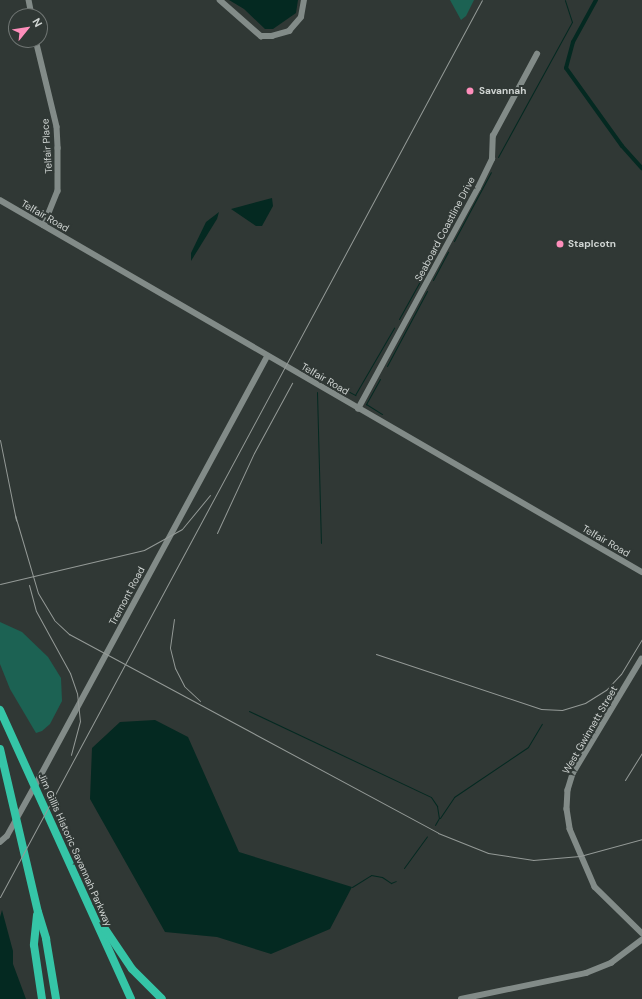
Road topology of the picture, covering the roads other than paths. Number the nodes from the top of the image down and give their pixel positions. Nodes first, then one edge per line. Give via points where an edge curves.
1 (220, 0) edge
2 (304, 0) edge
3 (38, 48) edge
4 (537, 54) dead end
5 (0, 200) edge
6 (44, 225) junction
7 (267, 356) junction
8 (358, 409) junction
9 (642, 572) edge
10 (642, 658) edge
11 (0, 710) edge
12 (0, 749) edge
13 (0, 842) edge
14 (86, 899) junction
15 (38, 912) junction
16 (642, 933) edge
17 (642, 940) edge
18 (42, 999) edge
19 (56, 999) edge
20 (131, 999) edge
21 (162, 999) edge
22 (461, 999) edge

1 - 2 street via 261,36 289,31 301,17
3 - 6 street, Telfair Place via 55,120 58,148 58,191
4 - 8 street, Seaboard Coastline Drive via 493,136 492,159 478,188
5 - 6 street, Telfair Road
6 - 7 street, Telfair Road
7 - 8 street, Telfair Road
7 - 13 street, Tremont Road via 36,784 7,836
8 - 9 street, Telfair Road
10 - 16 street, West Gwinnett Street via 573,774 568,790 567,809 570,829 595,887
11 - 14 highway, Jim Gillis Historic Savannah Parkway
12 - 15 highway
14 - 20 highway, Jim Gillis Historic Savannah Parkway
14 - 21 highway via 132,969
15 - 18 highway via 34,946
15 - 19 highway via 46,940
17 - 22 street via 611,963 586,973

